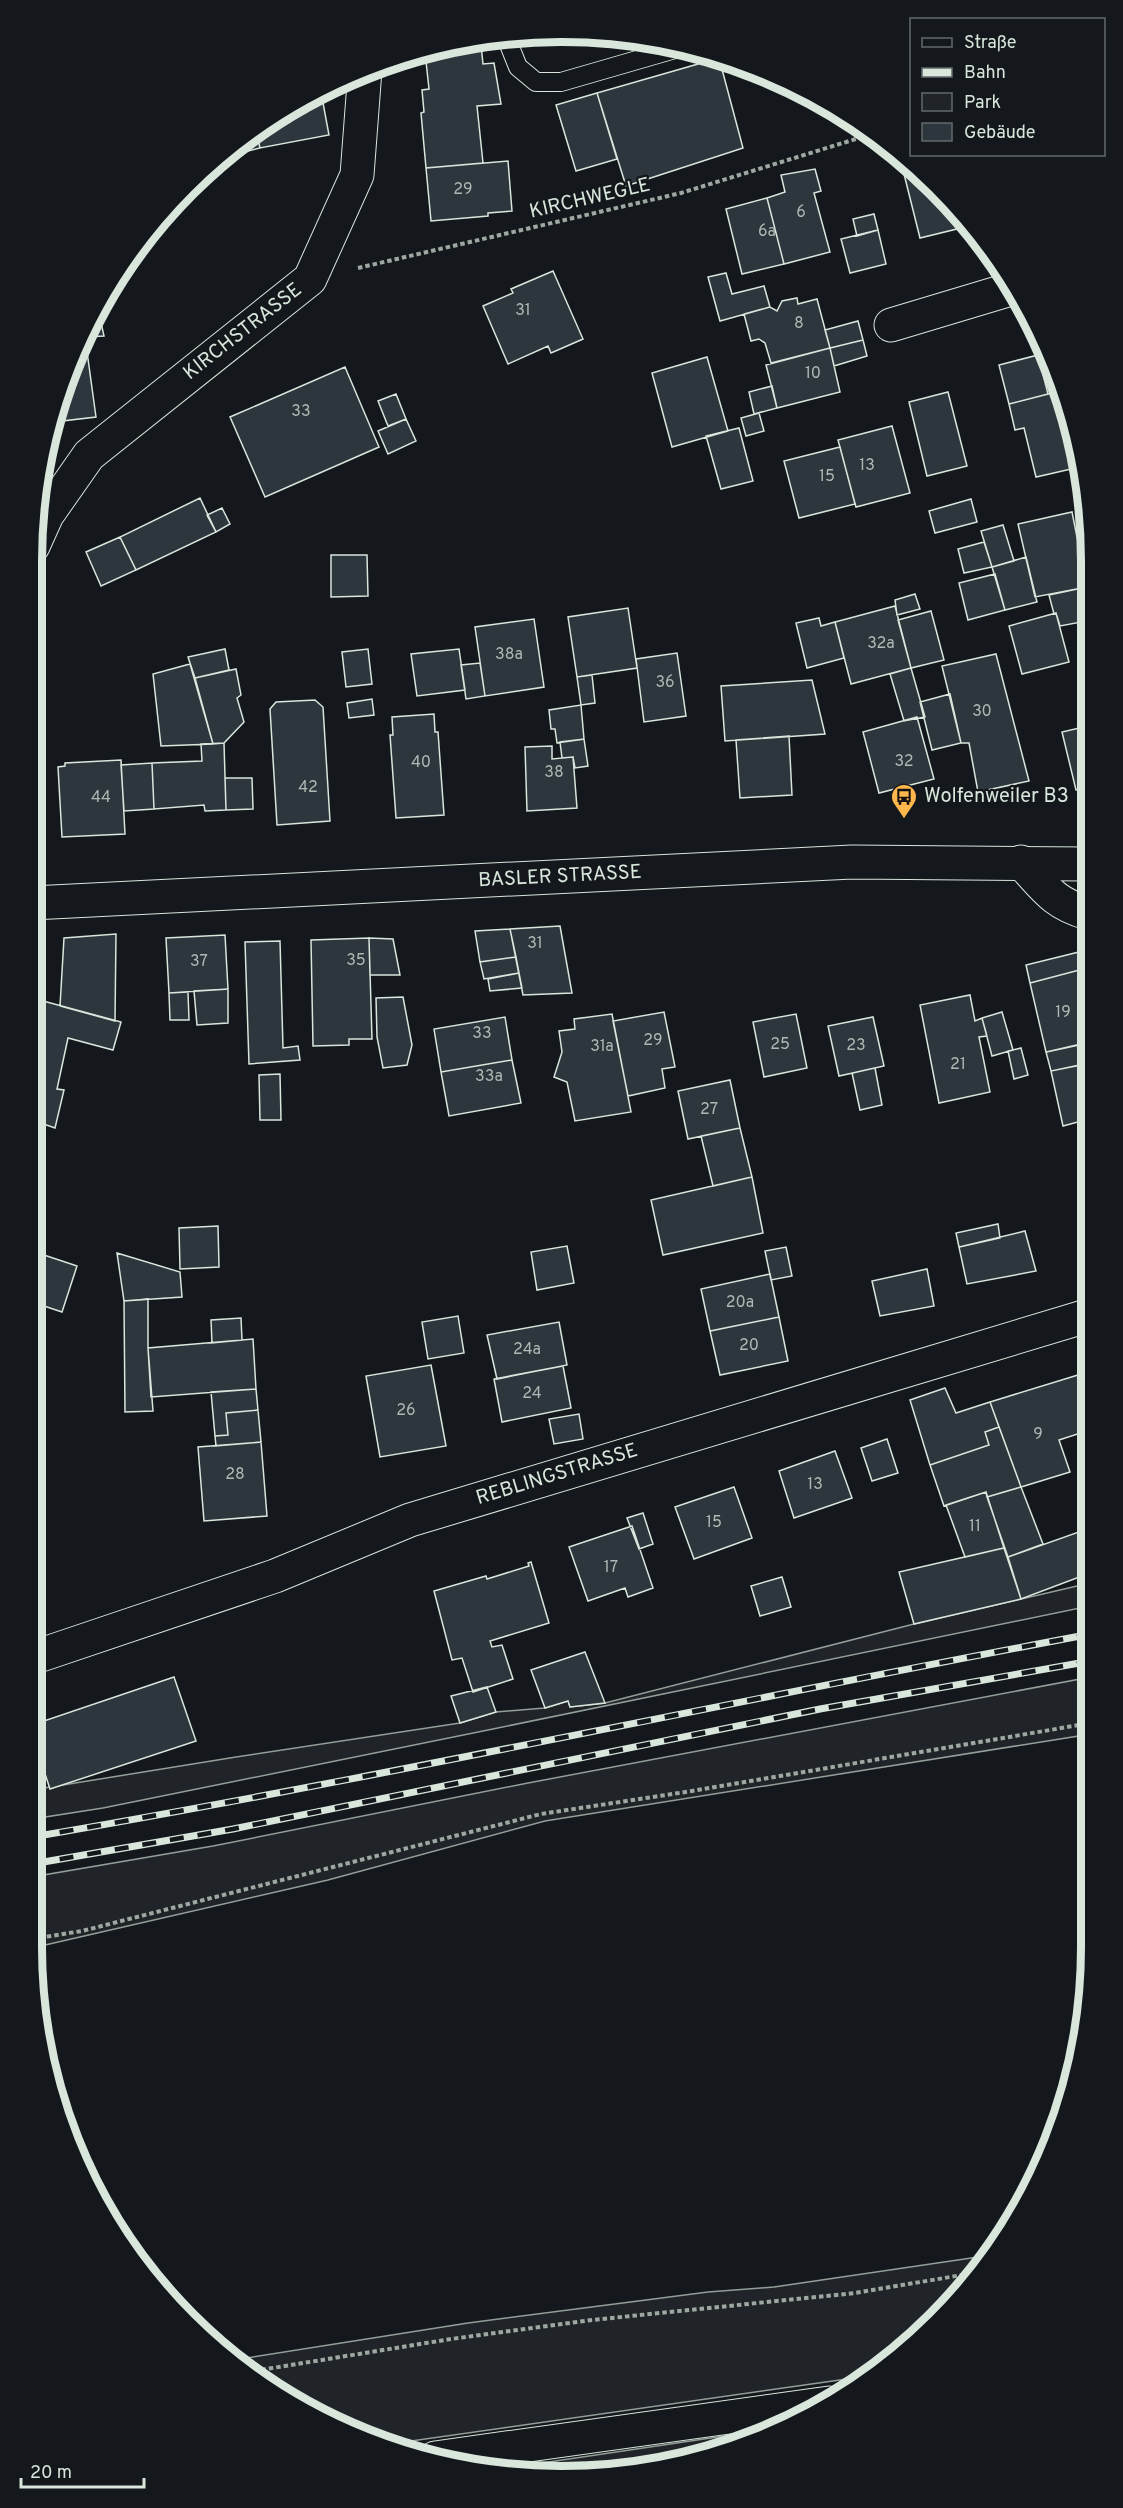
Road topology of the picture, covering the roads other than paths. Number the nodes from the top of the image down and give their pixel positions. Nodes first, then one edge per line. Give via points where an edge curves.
1 (509, 45) edge
2 (664, 52) edge
3 (364, 82) edge
4 (1004, 291) edge
5 (891, 326) dead end
6 (43, 523) edge
7 (1022, 862) junction
8 (1081, 864) edge
9 (42, 902) edge
10 (1081, 911) edge
11 (1081, 1317) edge
12 (42, 1655) edge
13 (800, 2407) edge
14 (456, 2455) edge

1 - 2 lane via 518,67 536,82 561,82
3 - 6 street, KIRCHSTRASSE via 357,175 310,279 89,454
4 - 5 street
7 - 8 street, BASLER STRASSE
7 - 9 street, BASLER STRASSE via 852,862
7 - 10 street via 1059,902
11 - 12 street, REBLINGSTRASSE via 410,1520 275,1576
13 - 14 street

